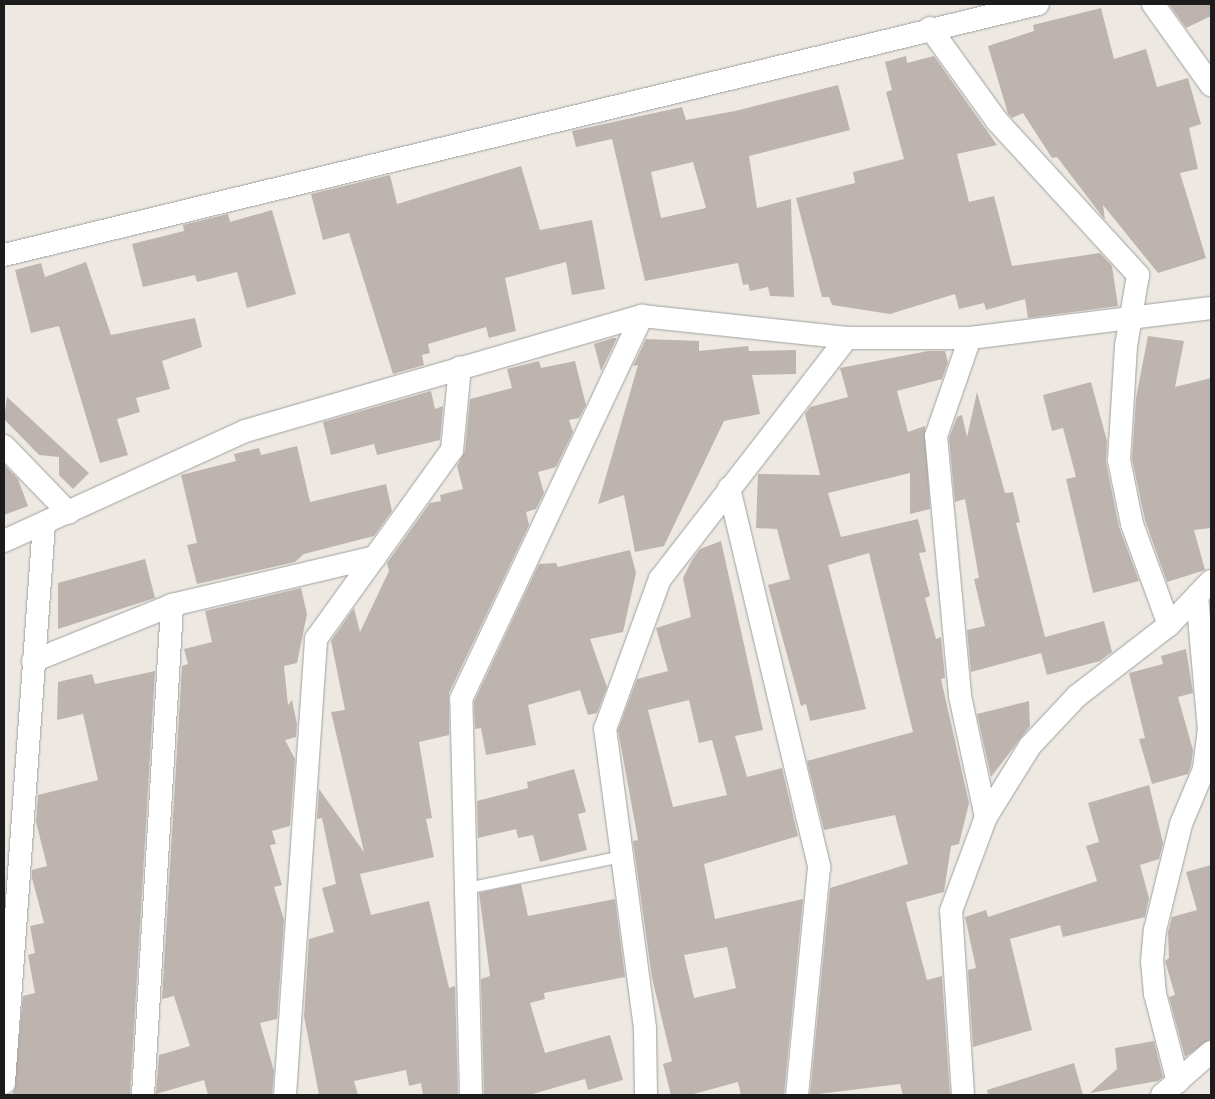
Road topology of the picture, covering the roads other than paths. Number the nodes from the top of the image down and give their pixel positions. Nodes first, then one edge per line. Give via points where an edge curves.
1 (1038, 4) edge
2 (1153, 4) edge
3 (930, 28) junction
4 (1211, 85) edge
5 (4, 255) edge
6 (1211, 308) edge
7 (642, 316) junction
8 (1134, 318) junction
9 (848, 338) junction
10 (970, 338) junction
11 (460, 367) junction
12 (4, 446) edge
13 (729, 488) junction
14 (69, 514) junction
15 (44, 524) junction
16 (4, 542) edge
17 (375, 557) junction
18 (1204, 588) edge
19 (172, 605) junction
20 (1169, 625) junction
21 (33, 661) junction
22 (986, 817) junction
23 (622, 856) junction
24 (466, 888) junction
25 (1211, 1052) edge
26 (4, 1083) edge
27 (1170, 1088) edge
28 (143, 1095) edge
29 (285, 1095) edge
30 (471, 1095) edge
31 (646, 1095) edge
32 (797, 1095) edge
33 (964, 1095) edge

1 - 3 street
2 - 4 street
3 - 5 street
3 - 8 street via 997,121 1138,274
6 - 8 street
7 - 9 street
7 - 11 street
7 - 24 street via 461,699
8 - 10 street
8 - 20 street via 1126,346 1119,460 1132,524
9 - 10 street
9 - 13 street
10 - 22 street via 936,436 960,696
11 - 14 street via 245,431
11 - 17 street via 452,450
12 - 14 street
13 - 23 street via 660,580 605,729
13 - 32 street via 819,867
14 - 15 street
15 - 16 street
15 - 21 street
17 - 19 street
17 - 29 street via 316,639
18 - 20 street
18 - 27 street via 1209,730 1204,769 1180,824 1155,930 1152,962
19 - 21 street
19 - 28 street
20 - 22 street via 1077,696 1030,746
21 - 26 street
22 - 33 street via 952,911
23 - 24 lane
23 - 31 street via 645,1028
24 - 30 street
25 - 27 street

